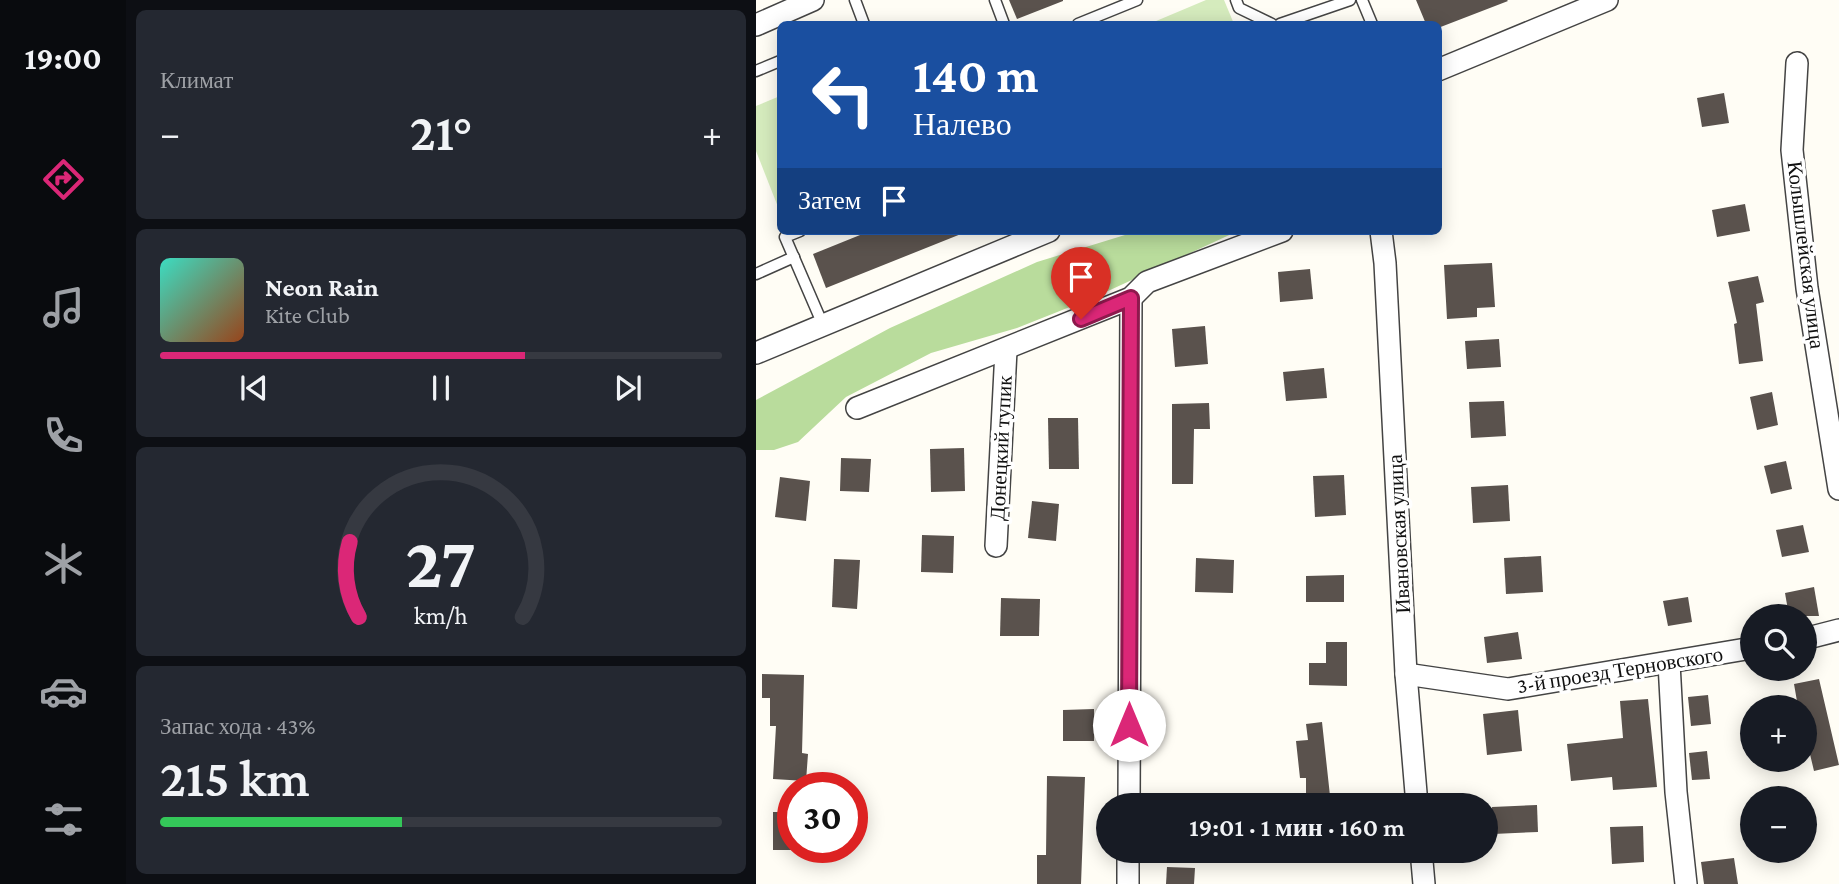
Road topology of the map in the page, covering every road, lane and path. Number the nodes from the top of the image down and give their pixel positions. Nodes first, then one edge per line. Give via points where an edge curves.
1 (813, 0) edge
2 (855, 0) edge
3 (995, 0) edge
4 (1137, 0) edge
5 (1236, 0) edge
6 (1350, 0) edge
7 (1362, 0) edge
8 (1607, 0) edge
9 (863, 21) edge
10 (1003, 21) edge
11 (1085, 21) edge
12 (1266, 21) edge
13 (1289, 21) edge
14 (1371, 21) edge
15 (756, 25) edge
16 (777, 62) edge
17 (1797, 63) dead end
18 (1442, 68) edge
19 (756, 71) edge
20 (790, 235) edge
21 (1039, 235) edge
22 (1271, 235) edge
23 (1382, 235) edge
24 (794, 257) junction
25 (756, 274) edge
26 (1131, 298) junction
27 (823, 325) junction
28 (1006, 350) junction
29 (756, 353) edge
30 (857, 408) dead end
31 (1839, 489) edge
32 (996, 545) dead end
33 (1839, 630) edge
34 (1817, 636) edge
35 (1740, 650) edge
36 (1669, 663) junction
37 (1406, 674) junction
38 (1129, 793) edge
39 (1416, 793) edge
40 (1128, 863) edge
41 (1422, 863) edge
42 (1128, 884) edge
43 (1424, 884) edge
44 (1686, 884) edge

1 - 15 street
2 - 9 lane
3 - 10 lane
4 - 11 lane
5 - 12 lane via 1239,8
6 - 13 lane
7 - 14 lane
8 - 18 street
16 - 19 lane
17 - 31 street, Колышлейская улица via 1792,150 1807,288
20 - 24 lane via 785,237
21 - 27 street
22 - 26 street via 1147,282
23 - 37 street, Ивановская улица
24 - 25 lane
24 - 27 lane
26 - 28 street
26 - 38 street
27 - 29 street
28 - 30 street
28 - 32 street, Донецкий тупик
33 - 34 street
35 - 36 street, 3-й проезд Терновского
36 - 37 street, 3-й проезд Терновского via 1508,689
36 - 44 street
37 - 39 street, Ивановская улица
40 - 42 street
41 - 43 street

